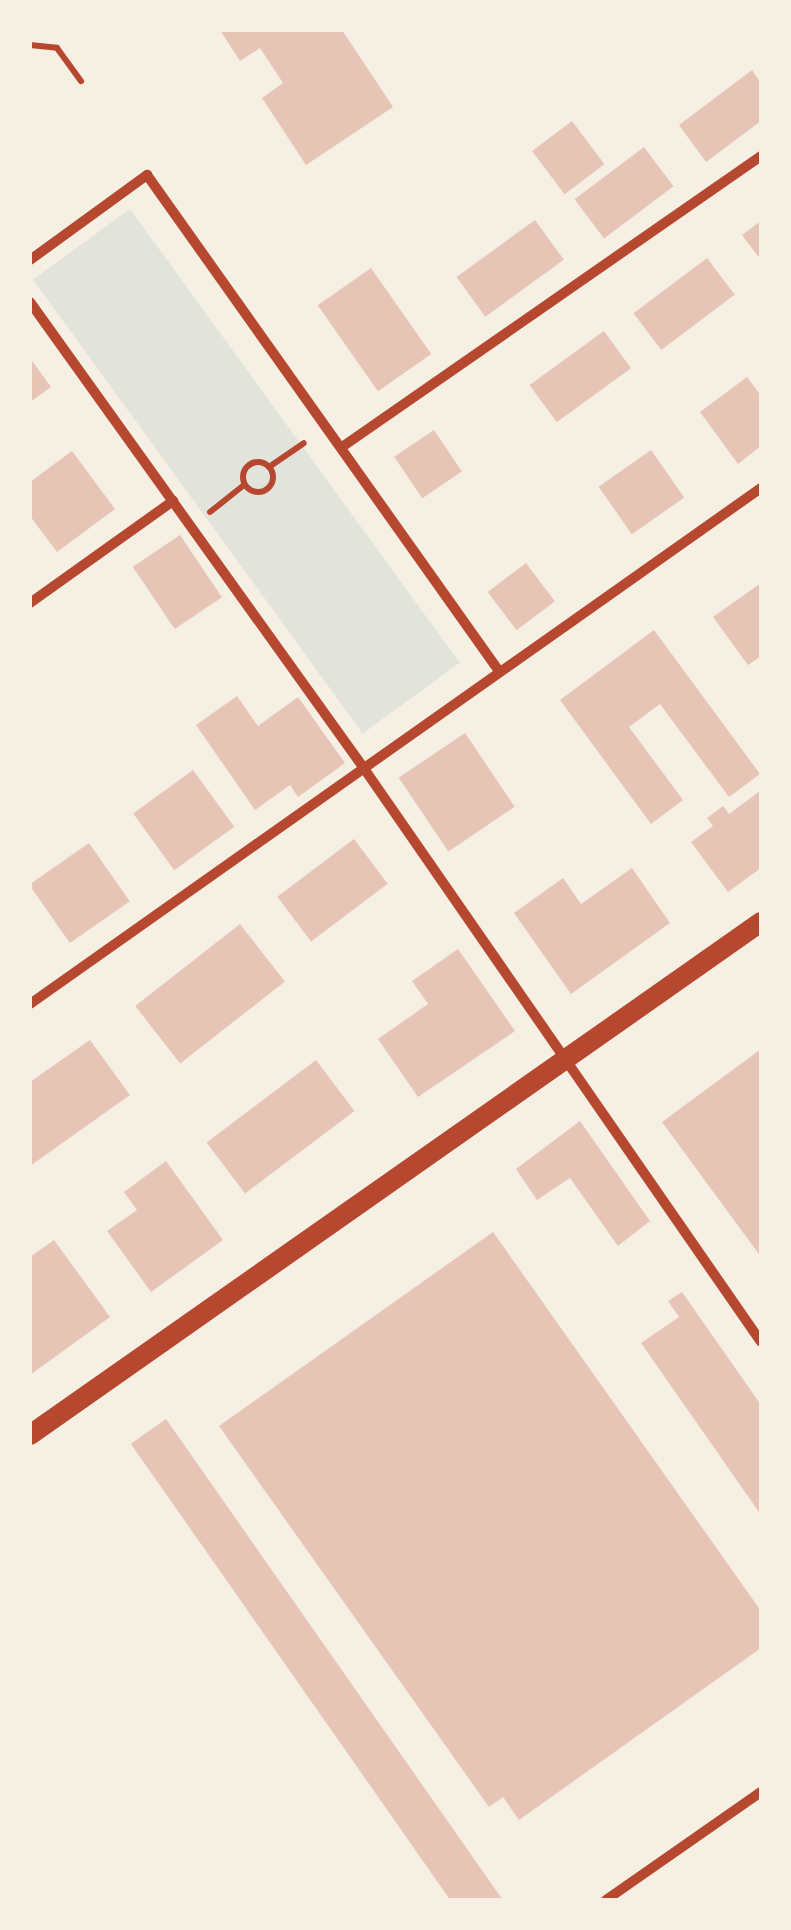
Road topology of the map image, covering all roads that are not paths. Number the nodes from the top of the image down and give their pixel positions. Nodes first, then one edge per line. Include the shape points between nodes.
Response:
1 (761, 156) edge
2 (30, 260) edge
3 (30, 302) edge
4 (342, 447) junction
5 (761, 488) edge
6 (173, 500) junction
7 (30, 603) edge
8 (499, 672) junction
9 (364, 767) junction
10 (761, 922) edge
11 (30, 1004) edge
12 (565, 1060) junction
13 (761, 1342) edge
14 (30, 1436) edge
15 (761, 1792) edge
16 (606, 1900) edge

1 - 4 street
2 - 4 street via 147,176
3 - 6 street
4 - 8 street
5 - 8 street
6 - 7 street
6 - 9 street
8 - 9 street
9 - 11 street
9 - 12 street
10 - 12 main road
12 - 13 street
12 - 14 main road
15 - 16 street

